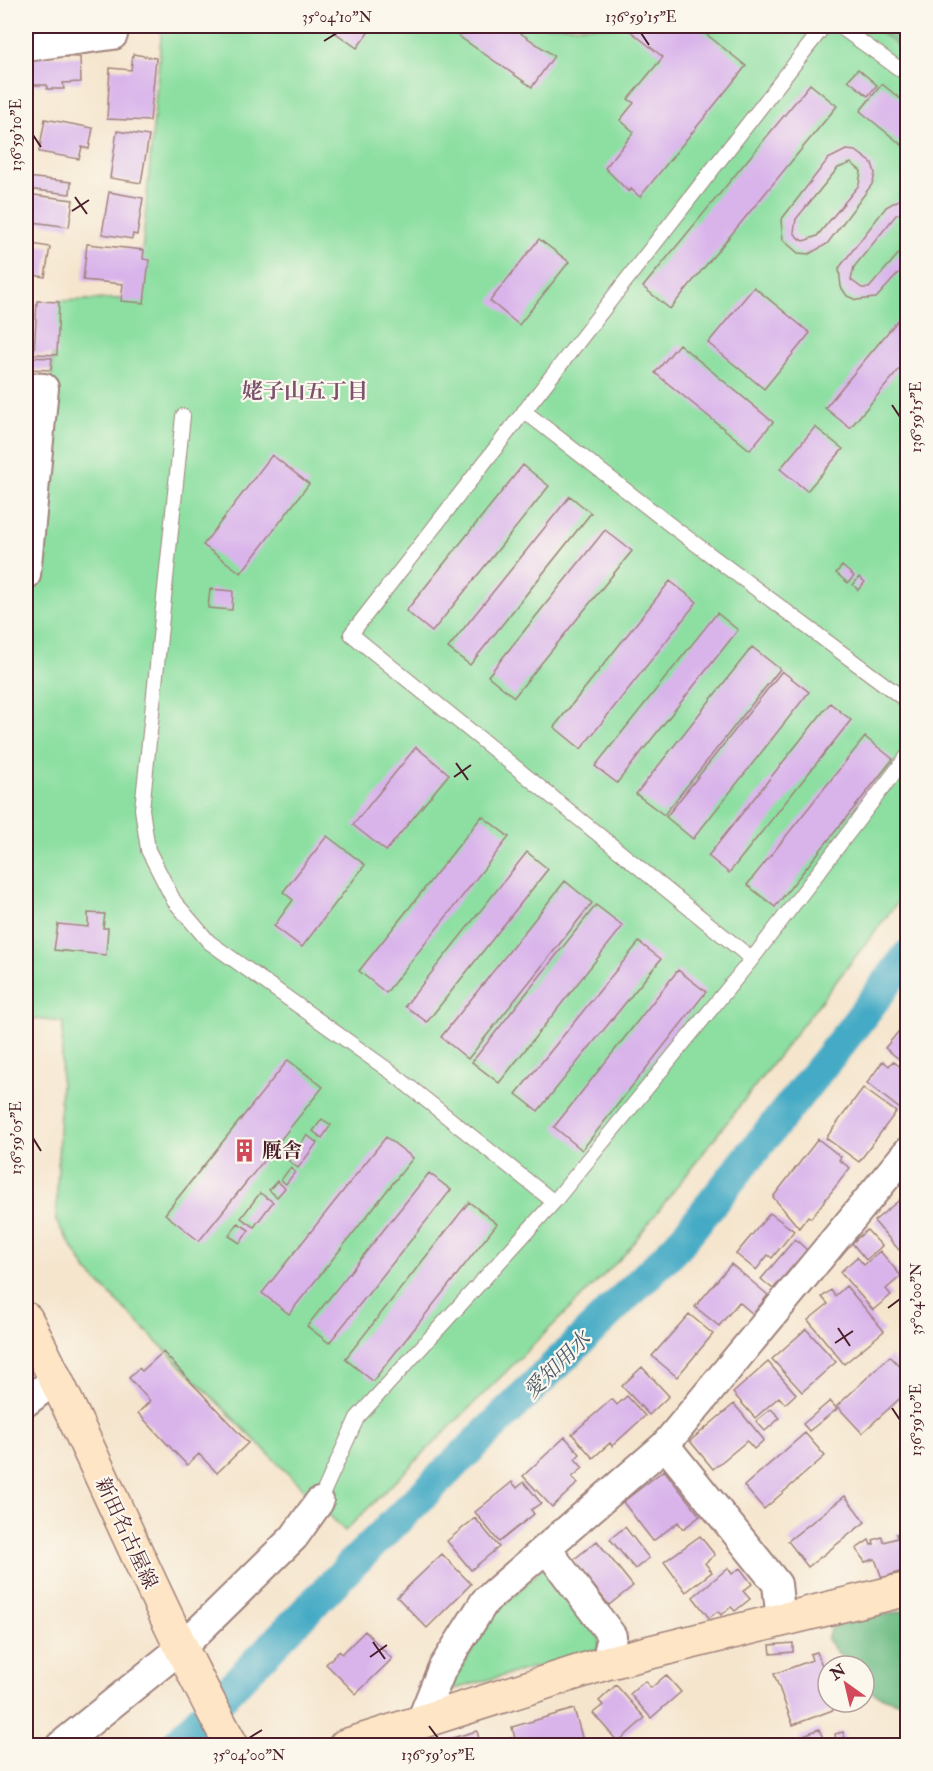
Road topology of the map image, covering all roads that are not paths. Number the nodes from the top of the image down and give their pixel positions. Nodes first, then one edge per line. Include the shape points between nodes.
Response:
1 (824, 26) edge
2 (839, 26) edge
3 (113, 35) dead end
4 (26, 48) edge
5 (908, 75) edge
6 (26, 387) edge
7 (524, 411) junction
8 (183, 416) dead end
9 (26, 575) edge
10 (908, 702) edge
11 (908, 755) edge
12 (752, 959) junction
13 (908, 1151) edge
14 (554, 1202) junction
15 (26, 1320) edge
16 (56, 1379) junction
17 (26, 1402) edge
18 (665, 1444) junction
19 (319, 1502) joint
20 (546, 1548) junction
21 (908, 1589) edge
22 (781, 1621) junction
23 (187, 1660) junction
24 (606, 1663) junction
25 (421, 1721) junction
26 (231, 1743) edge
27 (60, 1746) edge
28 (345, 1746) edge

1 - 7 lane
2 - 5 lane
3 - 4 street
6 - 9 street via 44,388
7 - 10 lane
7 - 12 lane via 351,633
8 - 14 lane via 142,809 148,850 174,901 209,942 391,1072
11 - 12 lane
12 - 14 lane
13 - 18 street
14 - 19 lane via 357,1418
15 - 16 street, 新田名古屋線
16 - 17 street
16 - 23 street, 新田名古屋線
18 - 20 street
18 - 22 street via 777,1584
19 - 23 street via 294,1537
20 - 24 street via 612,1636
20 - 25 street via 484,1601 442,1669
21 - 22 street
22 - 24 street
23 - 26 street, 新田名古屋線
23 - 27 street
24 - 25 street
25 - 28 street

